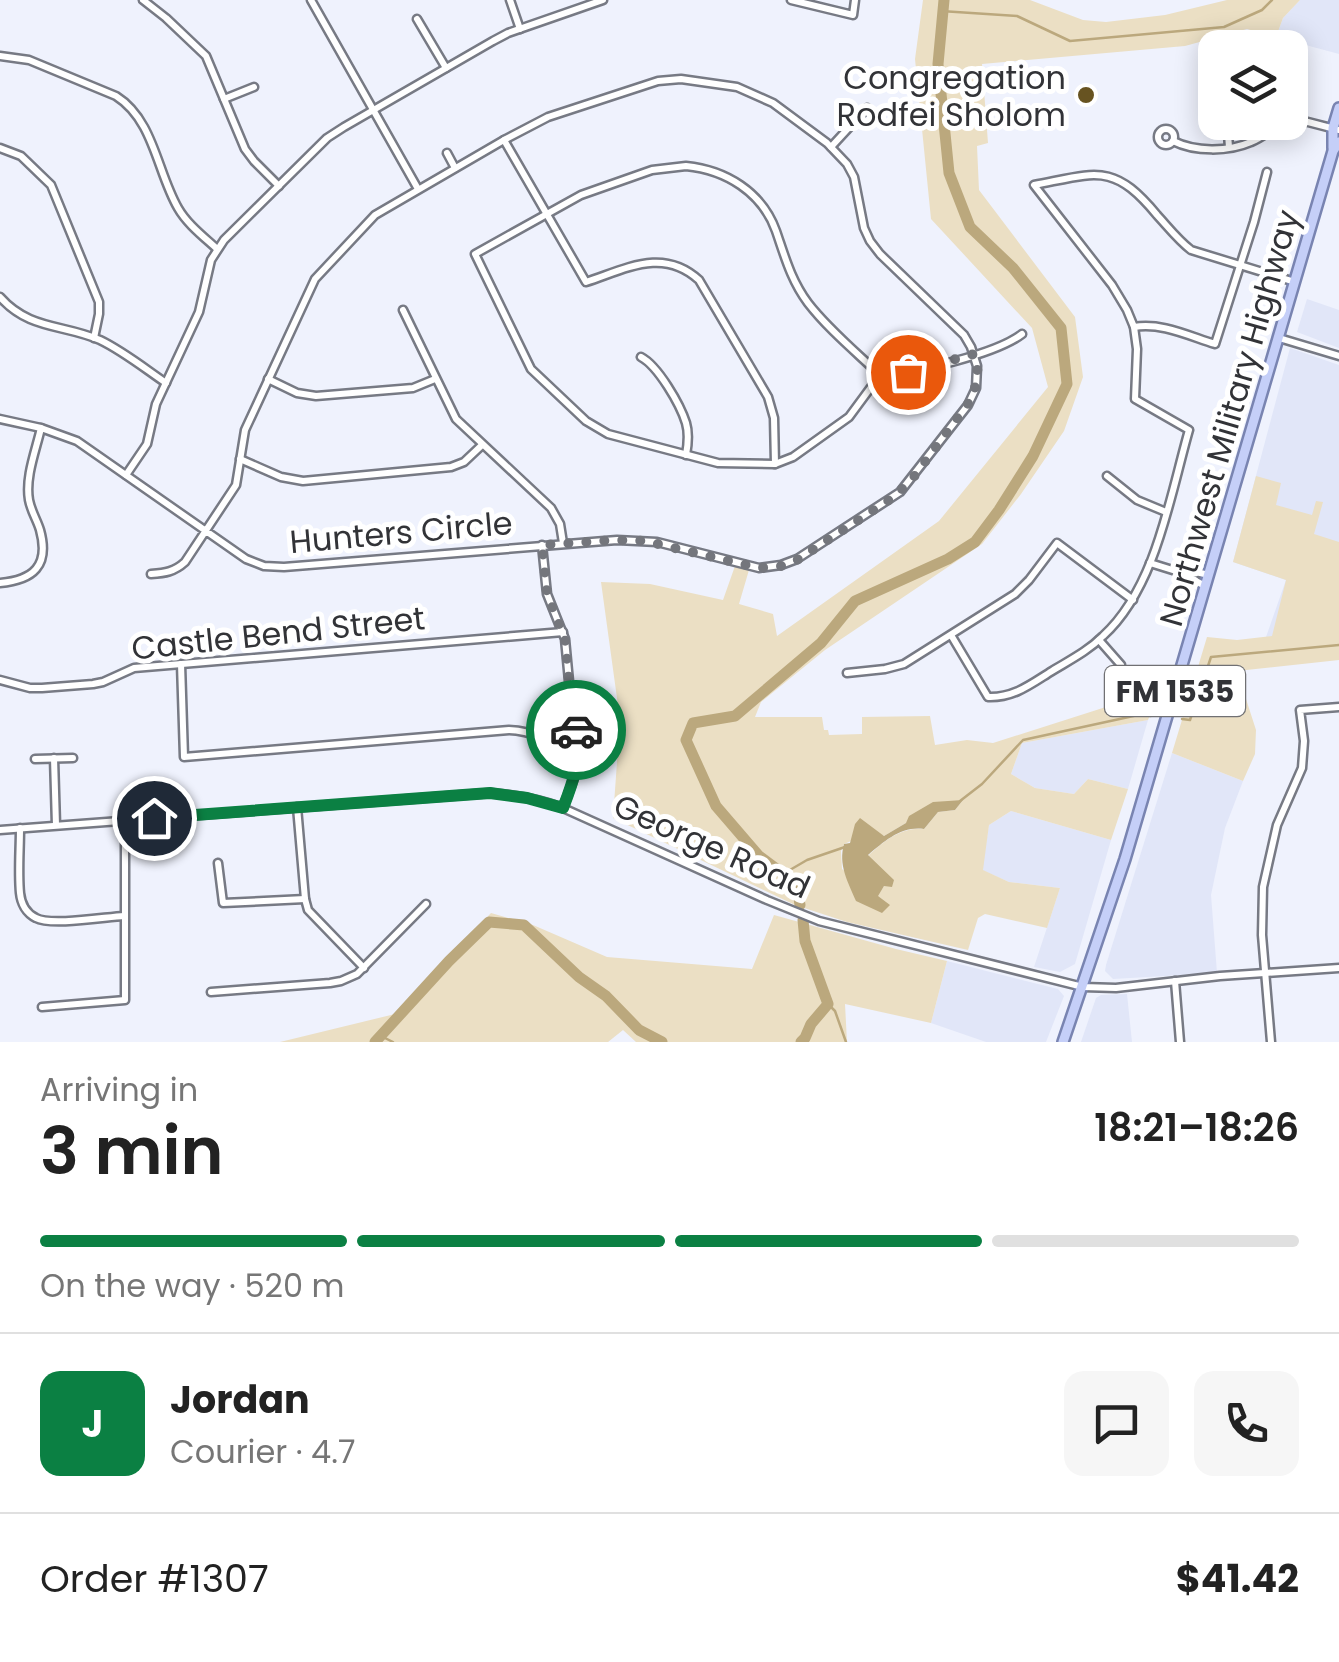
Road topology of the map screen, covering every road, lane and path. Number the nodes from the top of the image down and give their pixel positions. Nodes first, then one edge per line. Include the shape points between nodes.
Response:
1 (143, 0) edge
2 (311, 0) edge
3 (510, 0) edge
4 (602, 0) edge
5 (791, 0) edge
6 (855, 0) edge
7 (418, 18) dead end
8 (520, 29) junction
9 (0, 56) edge
10 (446, 68) junction
11 (254, 87) dead end
12 (224, 99) junction
13 (866, 108) dead end
14 (1339, 108) edge
15 (372, 110) junction
16 (1308, 124) edge
17 (1336, 129) edge
18 (504, 140) junction
19 (1228, 140) edge
20 (1255, 140) edge
21 (1172, 142) dead end
22 (1336, 146) edge
23 (832, 147) junction
24 (1229, 147) junction
25 (0, 148) edge
26 (447, 153) dead end
27 (455, 168) junction
28 (1266, 172) dead end
29 (278, 186) junction
30 (418, 189) junction
31 (546, 212) junction
32 (216, 250) junction
33 (1240, 266) junction
34 (1295, 282) junction
35 (0, 298) edge
36 (403, 310) dead end
37 (1134, 327) junction
38 (1022, 334) dead end
39 (94, 338) junction
40 (1279, 338) junction
41 (974, 354) junction
42 (641, 356) dead end
43 (1339, 356) edge
44 (880, 375) junction
45 (268, 379) junction
46 (435, 379) junction
47 (166, 383) junction
48 (0, 418) edge
49 (41, 428) junction
50 (482, 445) junction
51 (686, 455) junction
52 (240, 458) junction
53 (776, 464) junction
54 (126, 475) junction
55 (1106, 476) dead end
56 (1166, 512) junction
57 (206, 531) junction
58 (563, 543) junction
59 (542, 545) junction
60 (1150, 562) junction
61 (151, 574) dead end
62 (1207, 580) junction
63 (0, 583) edge
64 (1133, 600) junction
65 (563, 632) junction
66 (950, 635) junction
67 (1098, 640) junction
68 (181, 664) junction
69 (1120, 665) dead end
70 (847, 673) dead end
71 (0, 680) edge
72 (1339, 707) edge
73 (578, 746) junction
74 (54, 758) junction
75 (73, 758) dead end
76 (36, 759) dead end
77 (297, 806) junction
78 (563, 808) junction
79 (124, 820) junction
80 (56, 825) junction
81 (20, 828) junction
82 (0, 830) edge
83 (218, 862) dead end
84 (305, 899) junction
85 (426, 904) dead end
86 (124, 916) junction
87 (364, 968) junction
88 (1339, 968) edge
89 (1265, 973) junction
90 (1175, 981) junction
91 (1083, 987) junction
92 (210, 992) dead end
93 (42, 1007) dead end
94 (1063, 1042) edge
95 (1180, 1042) edge
96 (1271, 1042) edge

1 - 12 street via 201,50
2 - 15 street
3 - 8 street
4 - 8 street
5 - 6 street via 853,15
7 - 10 street
8 - 10 street
9 - 32 street via 29,60 126,103 143,125 182,214
10 - 15 street
11 - 12 street
12 - 29 street via 249,156
13 - 23 street
14 - 17 main road, Northwest Military Highway / FM 1535
15 - 29 street via 328,138
15 - 30 street
16 - 17 street
17 - 22 main road, Northwest Military Highway / FM 1535
18 - 23 street via 548,117 647,83 681,79 760,95
18 - 27 street
18 - 31 street
19 - 24 street
20 - 24 street
21 - 24 street
22 - 34 main road, Northwest Military Highway / FM 1535
23 - 41 street via 854,177 875,248 960,330
25 - 39 street via 22,156 55,194 99,302
26 - 27 street
27 - 30 street
28 - 33 street
29 - 32 street
30 - 45 street via 375,216 323,268
31 - 44 street via 666,167 727,176 766,212 808,302
31 - 51 street via 475,254 522,354 535,374 602,432
31 - 53 street via 586,282 661,262 699,280 768,397
32 - 47 street via 199,312
33 - 34 street
33 - 37 street via 1215,344 1150,325
33 - 37 street via 1186,246 1117,178 1080,176 1034,185 1112,284
34 - 40 main road, Northwest Military Highway / FM 1535
35 - 39 street via 30,320
36 - 46 street
37 - 56 street via 1136,399 1189,430
38 - 41 street
39 - 47 street
40 - 43 street
40 - 62 main road, Northwest Military Highway / FM 1535
41 - 44 street
41 - 58 street, Hunters Circle via 973,397 910,482 797,560 759,568 645,541
42 - 51 street via 685,420
44 - 53 street via 841,424
45 - 46 street via 316,396 414,388
45 - 52 street
46 - 50 street via 456,419
47 - 54 street via 147,444
48 - 49 street, Hunters Circle
49 - 54 street, Hunters Circle via 77,441
49 - 63 street via 28,498 42,536 41,560 29,577
50 - 52 street via 464,462 439,470 303,482
50 - 58 street via 551,508
51 - 53 street via 730,465
52 - 57 street via 236,485
54 - 57 street, Hunters Circle
55 - 56 street
56 - 60 street
57 - 59 street, Hunters Circle via 246,559 278,568
57 - 61 street via 182,564
58 - 59 street, Hunters Circle
59 - 65 street via 547,594
60 - 62 street
60 - 64 street
62 - 91 main road, Northwest Military Highway / FM 1535
64 - 66 street via 1057,542 1015,594
64 - 67 street
65 - 68 street, Castle Bend Street
65 - 73 street
66 - 67 street via 988,697 1020,692
66 - 70 street via 896,668
67 - 69 street
68 - 71 street, Castle Bend Street via 134,668 94,684 30,688
68 - 73 street via 184,757 509,730
72 - 89 street via 1300,710 1304,760 1277,825 1263,887
73 - 78 street
74 - 75 street
74 - 76 street
74 - 80 street
77 - 78 street, George Road via 490,793
77 - 79 street, George Road
77 - 84 street
78 - 91 street, George Road via 820,921
79 - 80 street, George Road
79 - 86 street
80 - 81 street, George Road
81 - 82 street, George Road
81 - 86 street via 20,892 34,918
83 - 84 street via 223,902
84 - 87 street via 316,920
85 - 87 street
86 - 93 street via 125,1000
87 - 92 street via 341,981
88 - 89 street, George Road
89 - 90 street, George Road
89 - 96 street
90 - 91 street, George Road
90 - 95 street
91 - 94 main road, Northwest Military Highway / FM 1535

